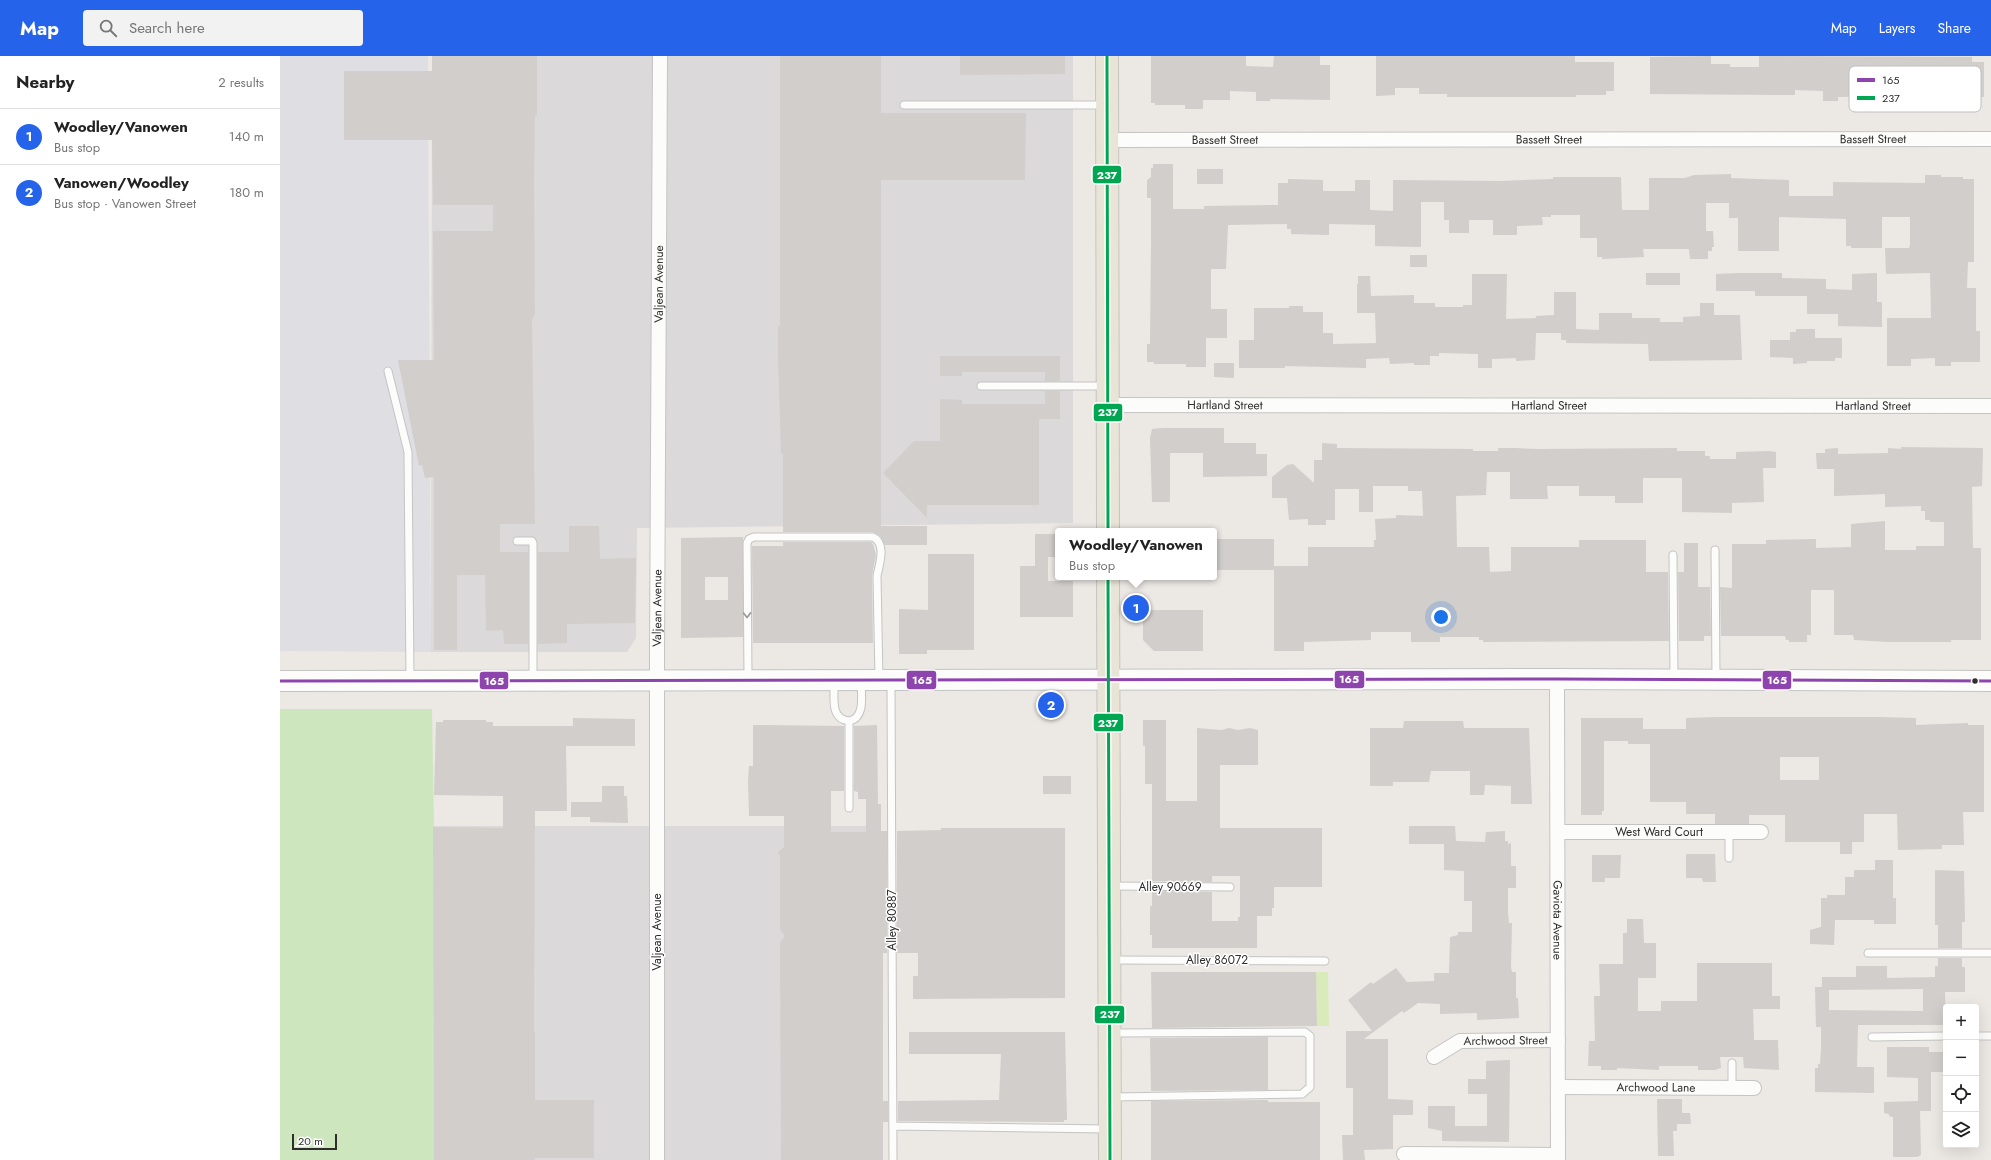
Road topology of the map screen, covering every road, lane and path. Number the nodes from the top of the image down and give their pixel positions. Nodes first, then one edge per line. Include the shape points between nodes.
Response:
1 (660, 56) edge
2 (1107, 56) edge
3 (904, 105) dead end
4 (1107, 105) junction
5 (1991, 138) edge
6 (1107, 140) junction
7 (388, 371) dead end
8 (981, 386) dead end
9 (1107, 395) junction
10 (1991, 406) edge
11 (1108, 528) edge
12 (517, 541) dead end
13 (1714, 550) dead end
14 (1673, 555) dead end
15 (1108, 580) edge
16 (1109, 680) junction
17 (1557, 680) junction
18 (1674, 680) junction
19 (1716, 680) junction
20 (657, 681) junction
21 (834, 681) junction
22 (877, 681) junction
23 (1991, 681) edge
24 (280, 682) edge
25 (410, 682) junction
26 (533, 682) junction
27 (748, 682) junction
28 (849, 721) junction
29 (849, 808) dead end
30 (1558, 832) junction
31 (1729, 832) junction
32 (1761, 832) dead end
33 (1729, 858) dead end
34 (1110, 886) junction
35 (1230, 887) dead end
36 (1868, 953) dead end
37 (1991, 953) edge
38 (1110, 960) junction
39 (1325, 961) dead end
40 (1110, 1033) junction
41 (1943, 1036) edge
42 (1979, 1036) edge
43 (1991, 1036) edge
44 (1872, 1037) dead end
45 (1558, 1040) junction
46 (1434, 1057) dead end
47 (1732, 1063) dead end
48 (1558, 1087) junction
49 (1732, 1088) junction
50 (1754, 1088) dead end
51 (1110, 1097) junction
52 (893, 1126) junction
53 (1110, 1129) junction
54 (1404, 1154) dead end
55 (1558, 1157) edge
56 (657, 1160) edge
57 (893, 1160) edge
58 (1110, 1160) edge

1 - 20 street, Valjean Avenue
2 - 4 main road
3 - 4 lane
4 - 6 main road
5 - 6 street, Bassett Street
6 - 9 main road
7 - 25 lane via 408,452
8 - 9 lane
9 - 10 street, Hartland Street
9 - 11 main road
12 - 26 lane via 533,543
13 - 19 lane
14 - 18 lane
15 - 16 main road
16 - 17 main road
16 - 22 main road
16 - 34 main road
17 - 18 main road
17 - 30 street, Gaviota Avenue
18 - 19 main road
19 - 23 main road
20 - 26 main road
20 - 27 main road
20 - 56 street, Valjean Avenue
21 - 22 main road
21 - 27 main road
21 - 28 lane via 837,716
22 -> 27 lane via 877,576 881,544 878,540 873,537 754,537 749,539 747,544
22 - 28 lane via 859,716
22 - 52 lane, Alley 80887
24 - 25 main road
25 - 26 main road
28 - 29 lane
30 - 31 street, West Ward Court
30 - 45 street, Gaviota Avenue
31 - 32 street, West Ward Court
31 - 33 lane
34 - 35 lane, Alley 90669
34 - 38 main road
36 - 37 lane
38 - 39 lane, Alley 86072
38 - 40 main road
40 - 51 main road
40 - 51 lane via 1305,1032 1310,1036 1310,1087 1302,1094
41 - 44 lane
42 - 43 lane
45 - 46 street, Archwood Street via 1460,1041
45 - 48 street, Gaviota Avenue
47 - 49 lane
48 - 49 street, Archwood Lane
48 - 55 street, Gaviota Avenue
49 - 50 street, Archwood Lane
51 - 53 main road
52 - 53 lane
52 - 57 lane, Alley 80887
53 - 58 main road
54 - 55 street

